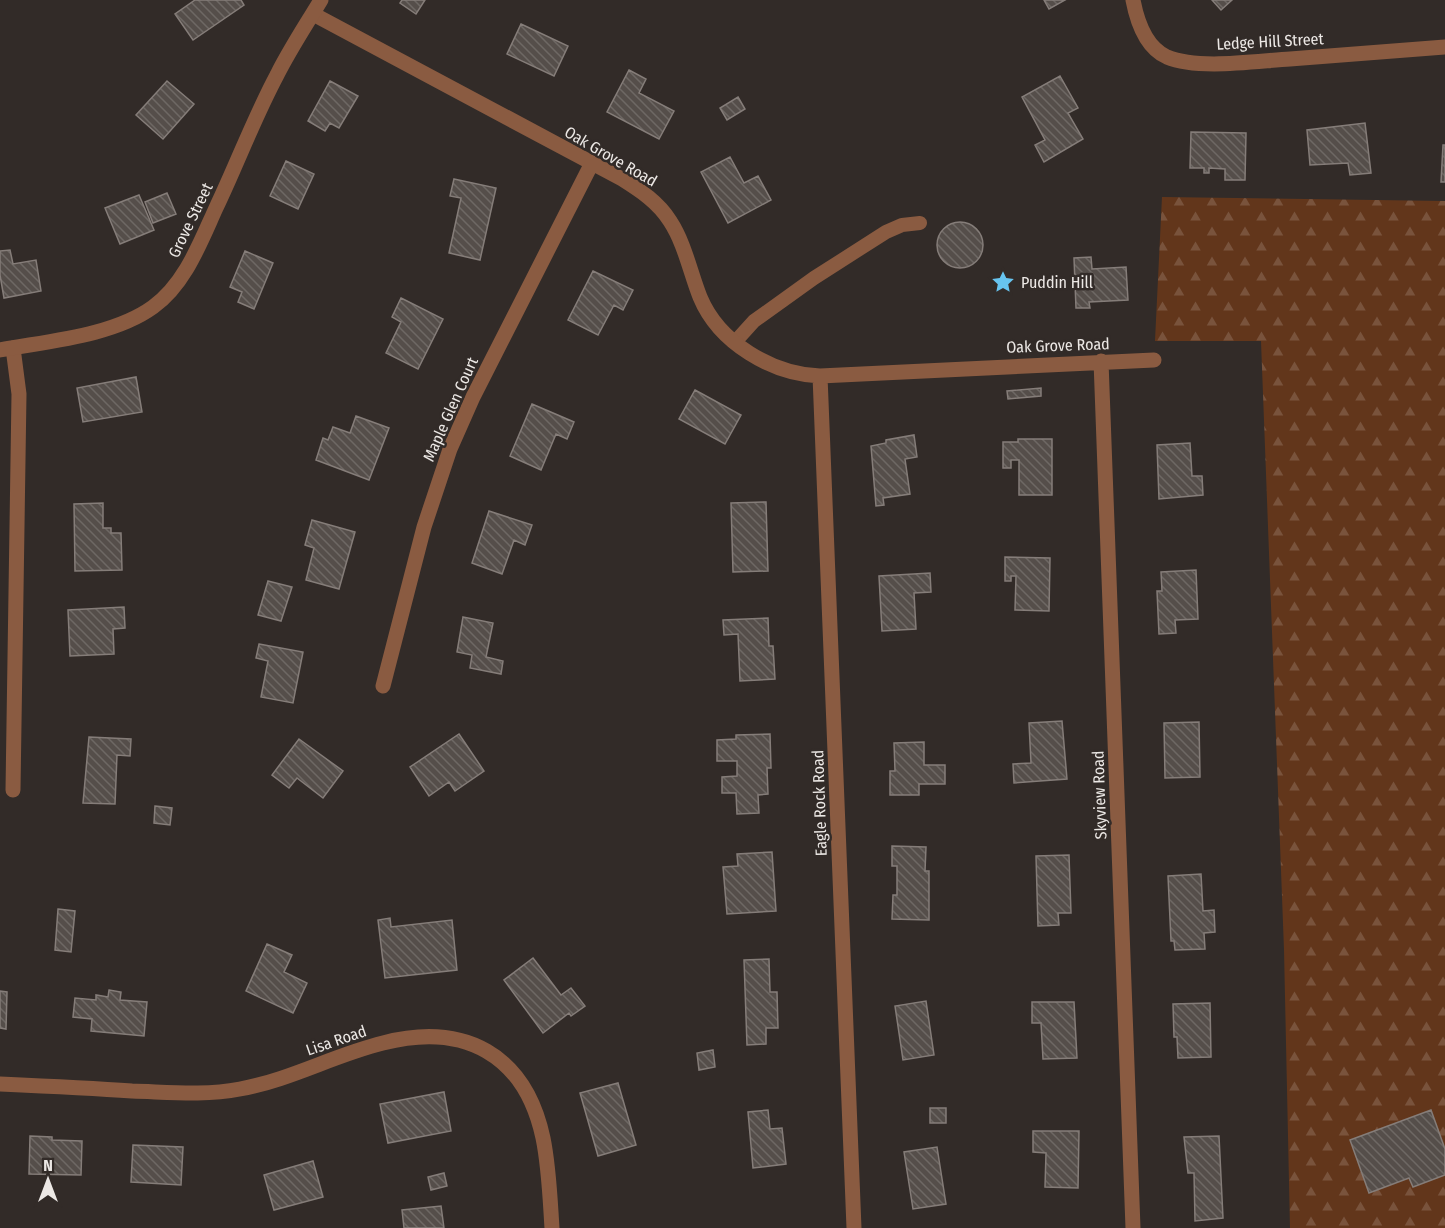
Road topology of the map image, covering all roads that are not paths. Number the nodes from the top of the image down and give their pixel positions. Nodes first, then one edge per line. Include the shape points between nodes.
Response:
1 (321, 0) edge
2 (1133, 0) edge
3 (312, 14) junction
4 (1445, 47) edge
5 (592, 163) junction
6 (920, 223) dead end
7 (735, 342) junction
8 (6, 349) edge
9 (1154, 360) dead end
10 (1101, 361) junction
11 (820, 376) junction
12 (382, 686) dead end
13 (13, 790) dead end
14 (0, 1084) edge
15 (552, 1228) edge
16 (854, 1228) edge
17 (1133, 1228) edge

1 - 3 street, Grove Street
2 - 4 street, Ledge Hill Street via 1139,26 1154,49 1178,60 1229,63
3 - 5 street, Oak Grove Road
3 - 8 street, Grove Street via 277,75 200,243 168,293 146,311 112,326
5 - 7 street, Oak Grove Road via 660,207 678,236 701,300
5 - 12 street, Maple Glen Court via 450,449 424,527
6 - 7 lane via 886,232 814,278 754,321
7 - 11 street, Oak Grove Road via 783,369
8 - 13 street via 19,394
9 - 10 street, Oak Grove Road
10 - 11 street, Oak Grove Road
10 - 17 street, Skyview Road
11 - 16 street, Eagle Rock Road
14 - 15 street, Lisa Road via 222,1092 264,1084 384,1043 455,1038 489,1052 524,1086 542,1136

